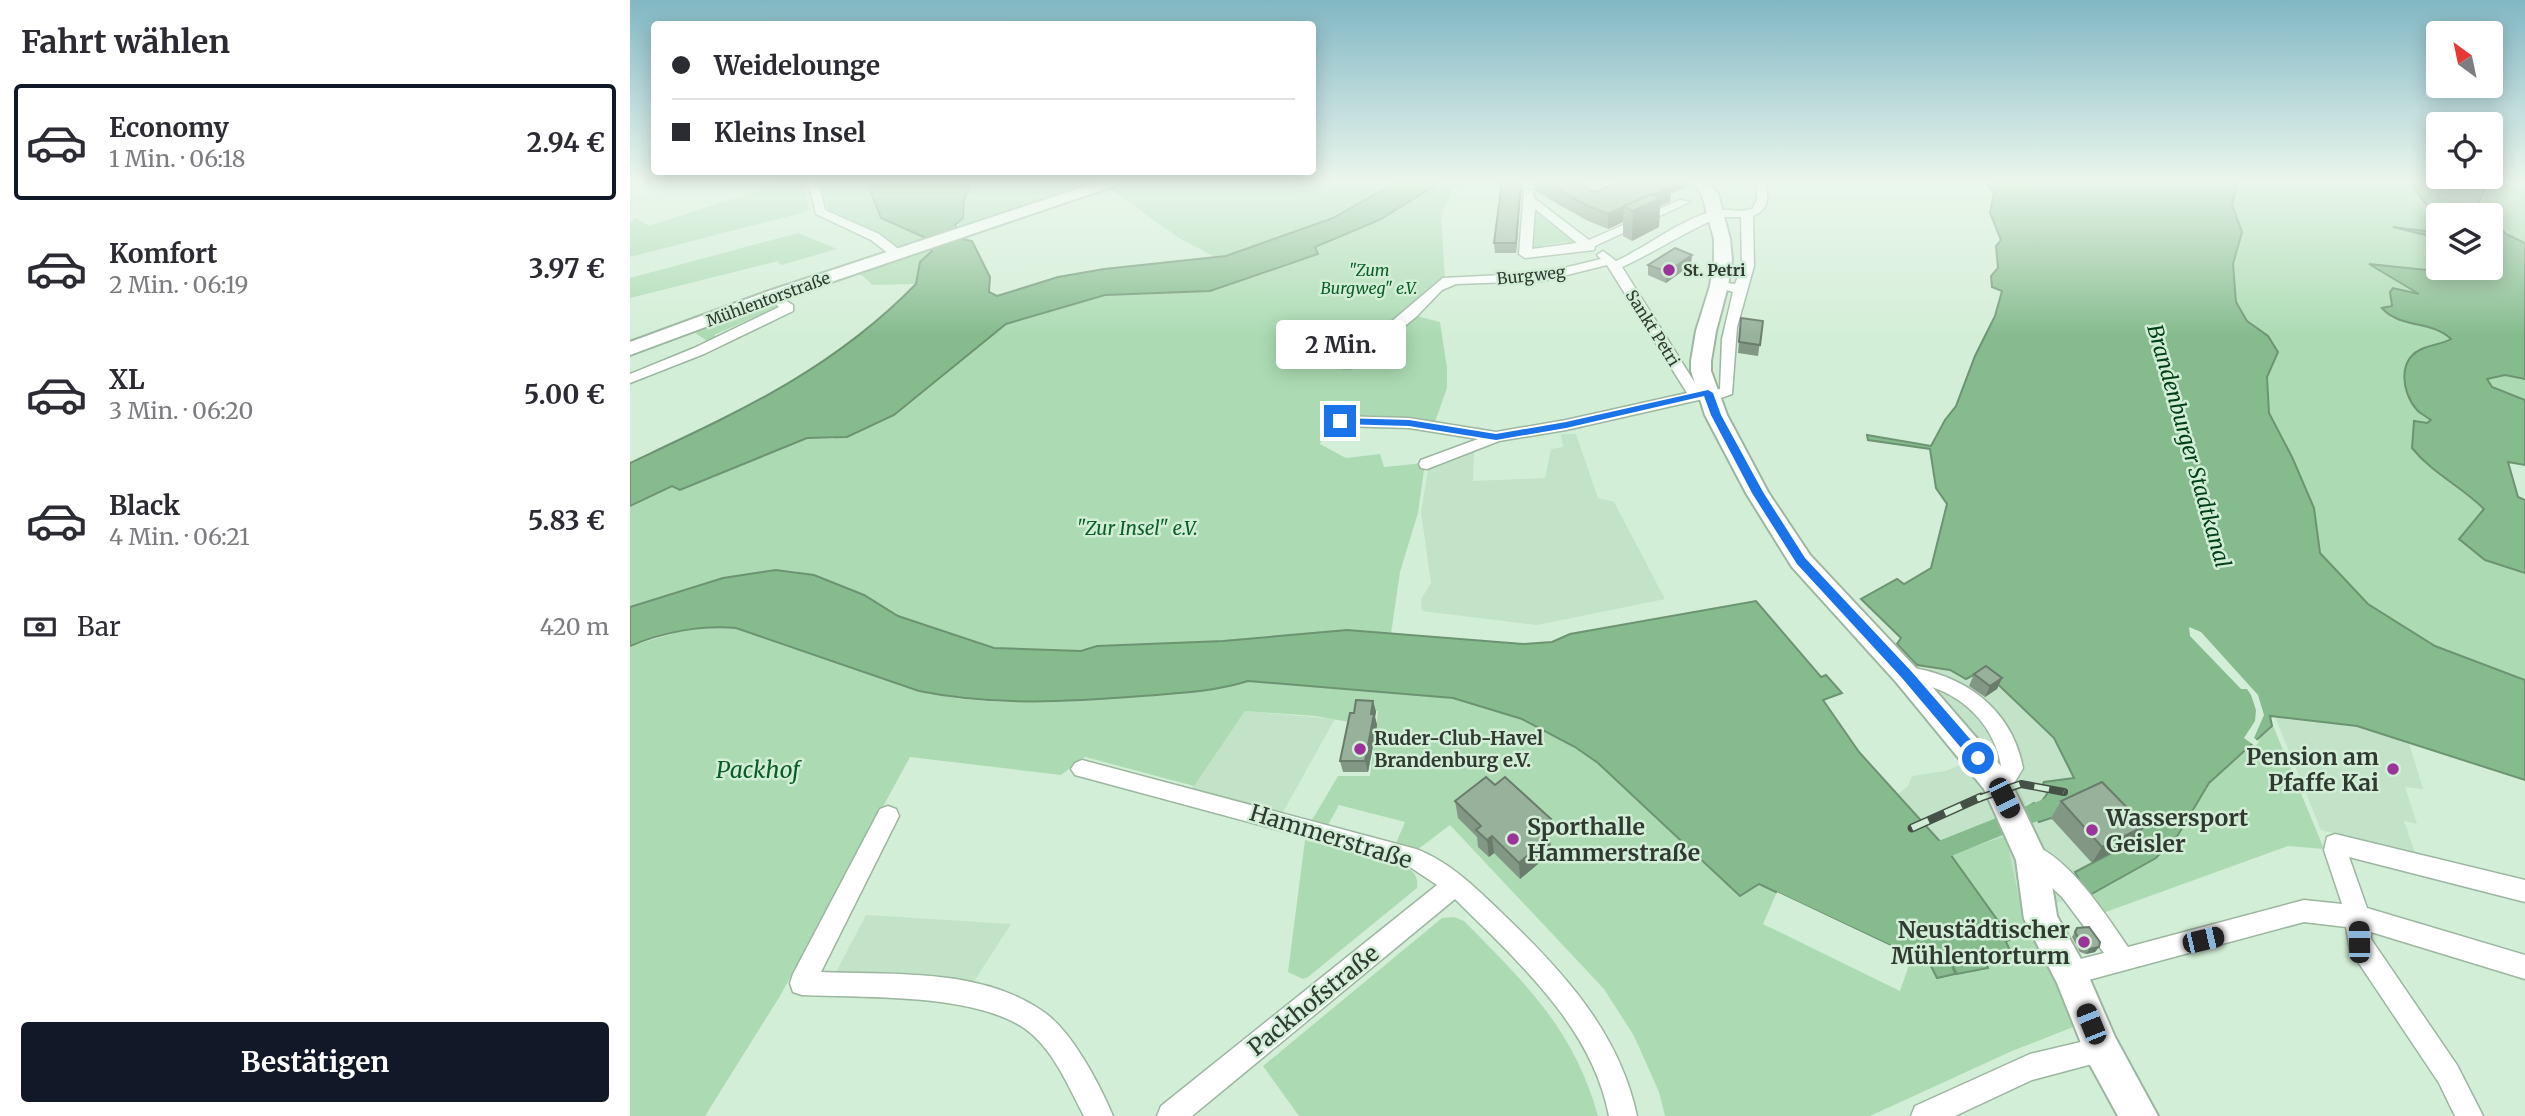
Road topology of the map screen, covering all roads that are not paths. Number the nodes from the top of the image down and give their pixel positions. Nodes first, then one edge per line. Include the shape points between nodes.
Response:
1 (864, 232) edge
2 (958, 232) edge
3 (1526, 232) edge
4 (1573, 232) edge
5 (1619, 232) edge
6 (1678, 232) edge
7 (1721, 232) edge
8 (1747, 232) edge
9 (1589, 246) junction
10 (902, 252) junction
11 (1609, 260) junction
12 (1719, 286) junction
13 (1740, 289) junction
14 (772, 296) junction
15 (630, 349) edge
16 (1348, 365) dead end
17 (630, 379) edge
18 (1704, 395) junction
19 (1340, 421) dead end
20 (1496, 437) junction
21 (1427, 464) dead end
22 (1906, 675) junction
23 (1082, 769) dead end
24 (2000, 793) junction
25 (888, 816) dead end
26 (2027, 848) junction
27 (1455, 884) junction
28 (2525, 891) edge
29 (2358, 917) junction
30 (2122, 959) junction
31 (2525, 967) edge
32 (2070, 973) junction
33 (2102, 1050) junction
34 (1099, 1116) edge
35 (1171, 1116) edge
36 (1623, 1116) edge
37 (1925, 1116) edge
38 (2139, 1116) edge
39 (2469, 1116) edge

1 - 10 street
2 - 10 street, Mühlentorstraße
3 - 9 street via 1525,254
4 - 9 street
5 - 9 street
6 - 11 street, Burgweg via 1648,251
7 - 12 street
8 - 13 street via 1748,265
10 - 14 street, Mühlentorstraße
11 - 16 street, Burgweg via 1543,277 1449,281
11 - 18 street, Sankt Petri
12 - 13 street
12 - 18 street via 1701,361
13 - 18 street via 1730,321 1727,391
14 - 15 street, Mühlentorstraße
14 - 17 street via 788,308 786,311
18 - 20 street
18 - 22 street via 1757,493 1801,561
19 - 20 street via 1385,421
20 - 21 street
22 - 24 street via 1978,758
22 - 24 street via 1922,675 1949,685 1971,698 1994,722 2011,748 2012,768
23 - 27 street, Hammerstraße via 1416,859
24 - 26 street
25 - 34 street via 802,983 964,992 1034,1019 1059,1048
26 - 30 street via 2054,870 2088,909
26 - 32 street via 2041,919
27 - 35 street, Packhofstraße
27 - 36 street, Hammerstraße via 1536,963 1578,1014 1616,1086
28 - 29 street via 2335,844
29 - 30 street via 2304,911
29 - 31 street
29 - 39 street via 2359,942 2448,1074
30 - 32 street
32 - 33 street
33 - 37 street via 2031,1067
33 - 38 street

